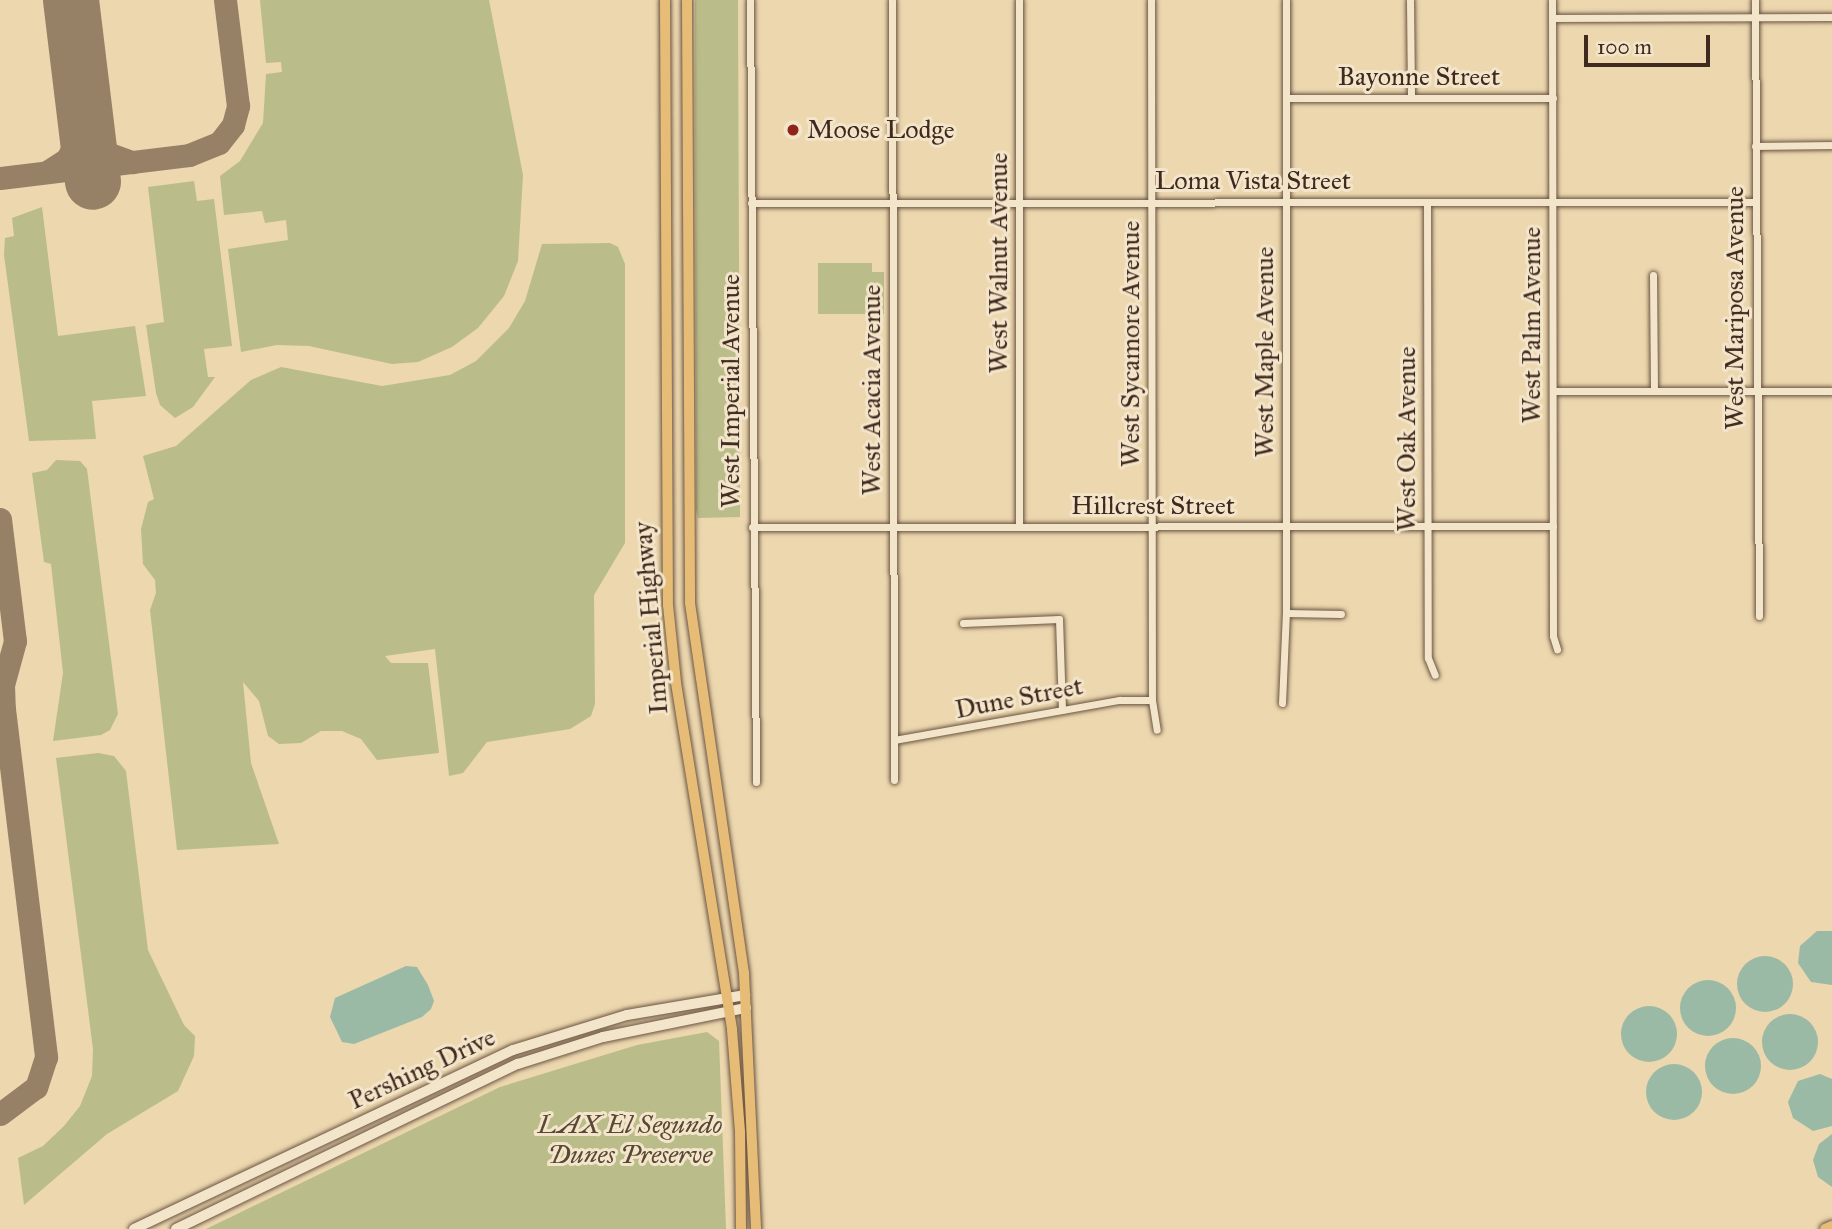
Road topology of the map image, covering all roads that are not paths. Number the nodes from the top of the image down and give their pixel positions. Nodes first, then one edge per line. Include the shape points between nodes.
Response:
1 (665, 0) edge
2 (687, 0) edge
3 (750, 0) edge
4 (891, 0) edge
5 (1019, 0) edge
6 (1151, 0) edge
7 (1286, 0) edge
8 (1410, 0) edge
9 (1552, 0) edge
10 (1755, 0) edge
11 (1832, 17) edge
12 (1552, 18) junction
13 (1755, 18) junction
14 (1286, 98) junction
15 (1411, 98) junction
16 (1553, 98) junction
17 (1832, 145) edge
18 (1755, 146) junction
19 (1152, 202) junction
20 (1286, 202) junction
21 (1427, 202) junction
22 (1553, 202) junction
23 (1756, 202) junction
24 (751, 203) junction
25 (892, 203) junction
26 (1020, 203) junction
27 (1653, 275) dead end
28 (1654, 389) junction
29 (1553, 391) junction
30 (1756, 391) junction
31 (1832, 391) edge
32 (665, 469) junction
33 (687, 521) junction
34 (1428, 526) junction
35 (1553, 526) junction
36 (752, 527) junction
37 (893, 527) junction
38 (1019, 527) junction
39 (1153, 527) junction
40 (1287, 527) junction
41 (1286, 613) junction
42 (1341, 614) dead end
43 (1759, 616) dead end
44 (963, 623) dead end
45 (1557, 649) dead end
46 (1435, 675) dead end
47 (1152, 700) junction
48 (1282, 703) dead end
49 (1062, 710) junction
50 (1157, 730) dead end
51 (894, 740) junction
52 (894, 779) dead end
53 (756, 782) dead end
54 (745, 995) junction
55 (726, 998) junction
56 (746, 1008) junction
57 (729, 1012) junction
58 (1832, 1226) edge
59 (134, 1229) edge
60 (176, 1229) edge
61 (741, 1229) edge
62 (756, 1229) edge
63 (1825, 1229) edge

1 - 32 main road, Imperial Highway
2 - 33 main road, Imperial Highway
3 - 24 street, West Imperial Avenue
4 - 25 street, West Acacia Avenue
5 - 26 street, West Walnut Avenue
6 - 19 street, West Sycamore Avenue
7 - 14 street, West Maple Avenue
8 - 15 street
9 - 12 street, West Palm Avenue
10 - 13 street, West Mariposa Avenue
11 - 13 street
12 - 13 street
12 - 16 street, West Palm Avenue
13 - 18 street, West Mariposa Avenue
14 - 15 street, Bayonne Street
14 - 20 street, West Maple Avenue
15 - 16 street, Bayonne Street
16 - 22 street, West Palm Avenue
17 - 18 street
18 - 23 street, West Mariposa Avenue
19 - 20 street, Loma Vista Street
19 - 26 street, Loma Vista Street
19 - 39 street, West Sycamore Avenue
20 - 21 street, Loma Vista Street
20 - 40 street, West Maple Avenue
21 - 22 street, Loma Vista Street
21 - 34 street, West Oak Avenue
22 - 23 street, Loma Vista Street
22 - 29 street, West Palm Avenue
23 - 30 street, West Mariposa Avenue
24 - 25 street, Loma Vista Street
24 - 36 street, West Imperial Avenue
25 - 26 street, Loma Vista Street
25 - 37 street, West Acacia Avenue
26 - 38 street, West Walnut Avenue
27 - 28 street
28 - 29 street
28 - 30 street
29 - 35 street, West Palm Avenue
30 - 31 street
30 - 43 street, West Mariposa Avenue
32 - 33 main road via 671,476 671,515
32 - 55 main road, Imperial Highway via 667,581 676,683
33 - 54 main road, Imperial Highway via 695,651
34 - 35 street, Hillcrest Street
34 - 40 street, Hillcrest Street
34 - 46 street, West Oak Avenue via 1428,658
35 - 45 street, West Palm Avenue
36 - 37 street, Hillcrest Street
36 - 53 street, West Imperial Avenue
37 - 38 street, Hillcrest Street
37 - 51 street, West Acacia Avenue
38 - 39 street, Hillcrest Street
39 - 40 street, Hillcrest Street
39 - 47 street, West Sycamore Avenue
40 - 41 street, West Maple Avenue
41 - 42 street
41 - 48 street, West Maple Avenue
44 - 49 street via 1059,619
47 - 49 street, Dune Street via 1119,700
47 - 50 street, West Sycamore Avenue
49 - 51 street, Dune Street
51 - 52 street, West Acacia Avenue
54 - 55 main road, Pershing Drive
54 - 56 main road, Imperial Highway
55 - 57 main road, Imperial Highway
55 - 59 main road, Pershing Drive via 599,1022 513,1050
56 - 57 main road, Pershing Drive
56 - 62 main road, Imperial Highway
57 - 60 main road, Pershing Drive via 621,1033 518,1065
57 - 61 main road, Imperial Highway via 739,1104
58 - 63 main road

